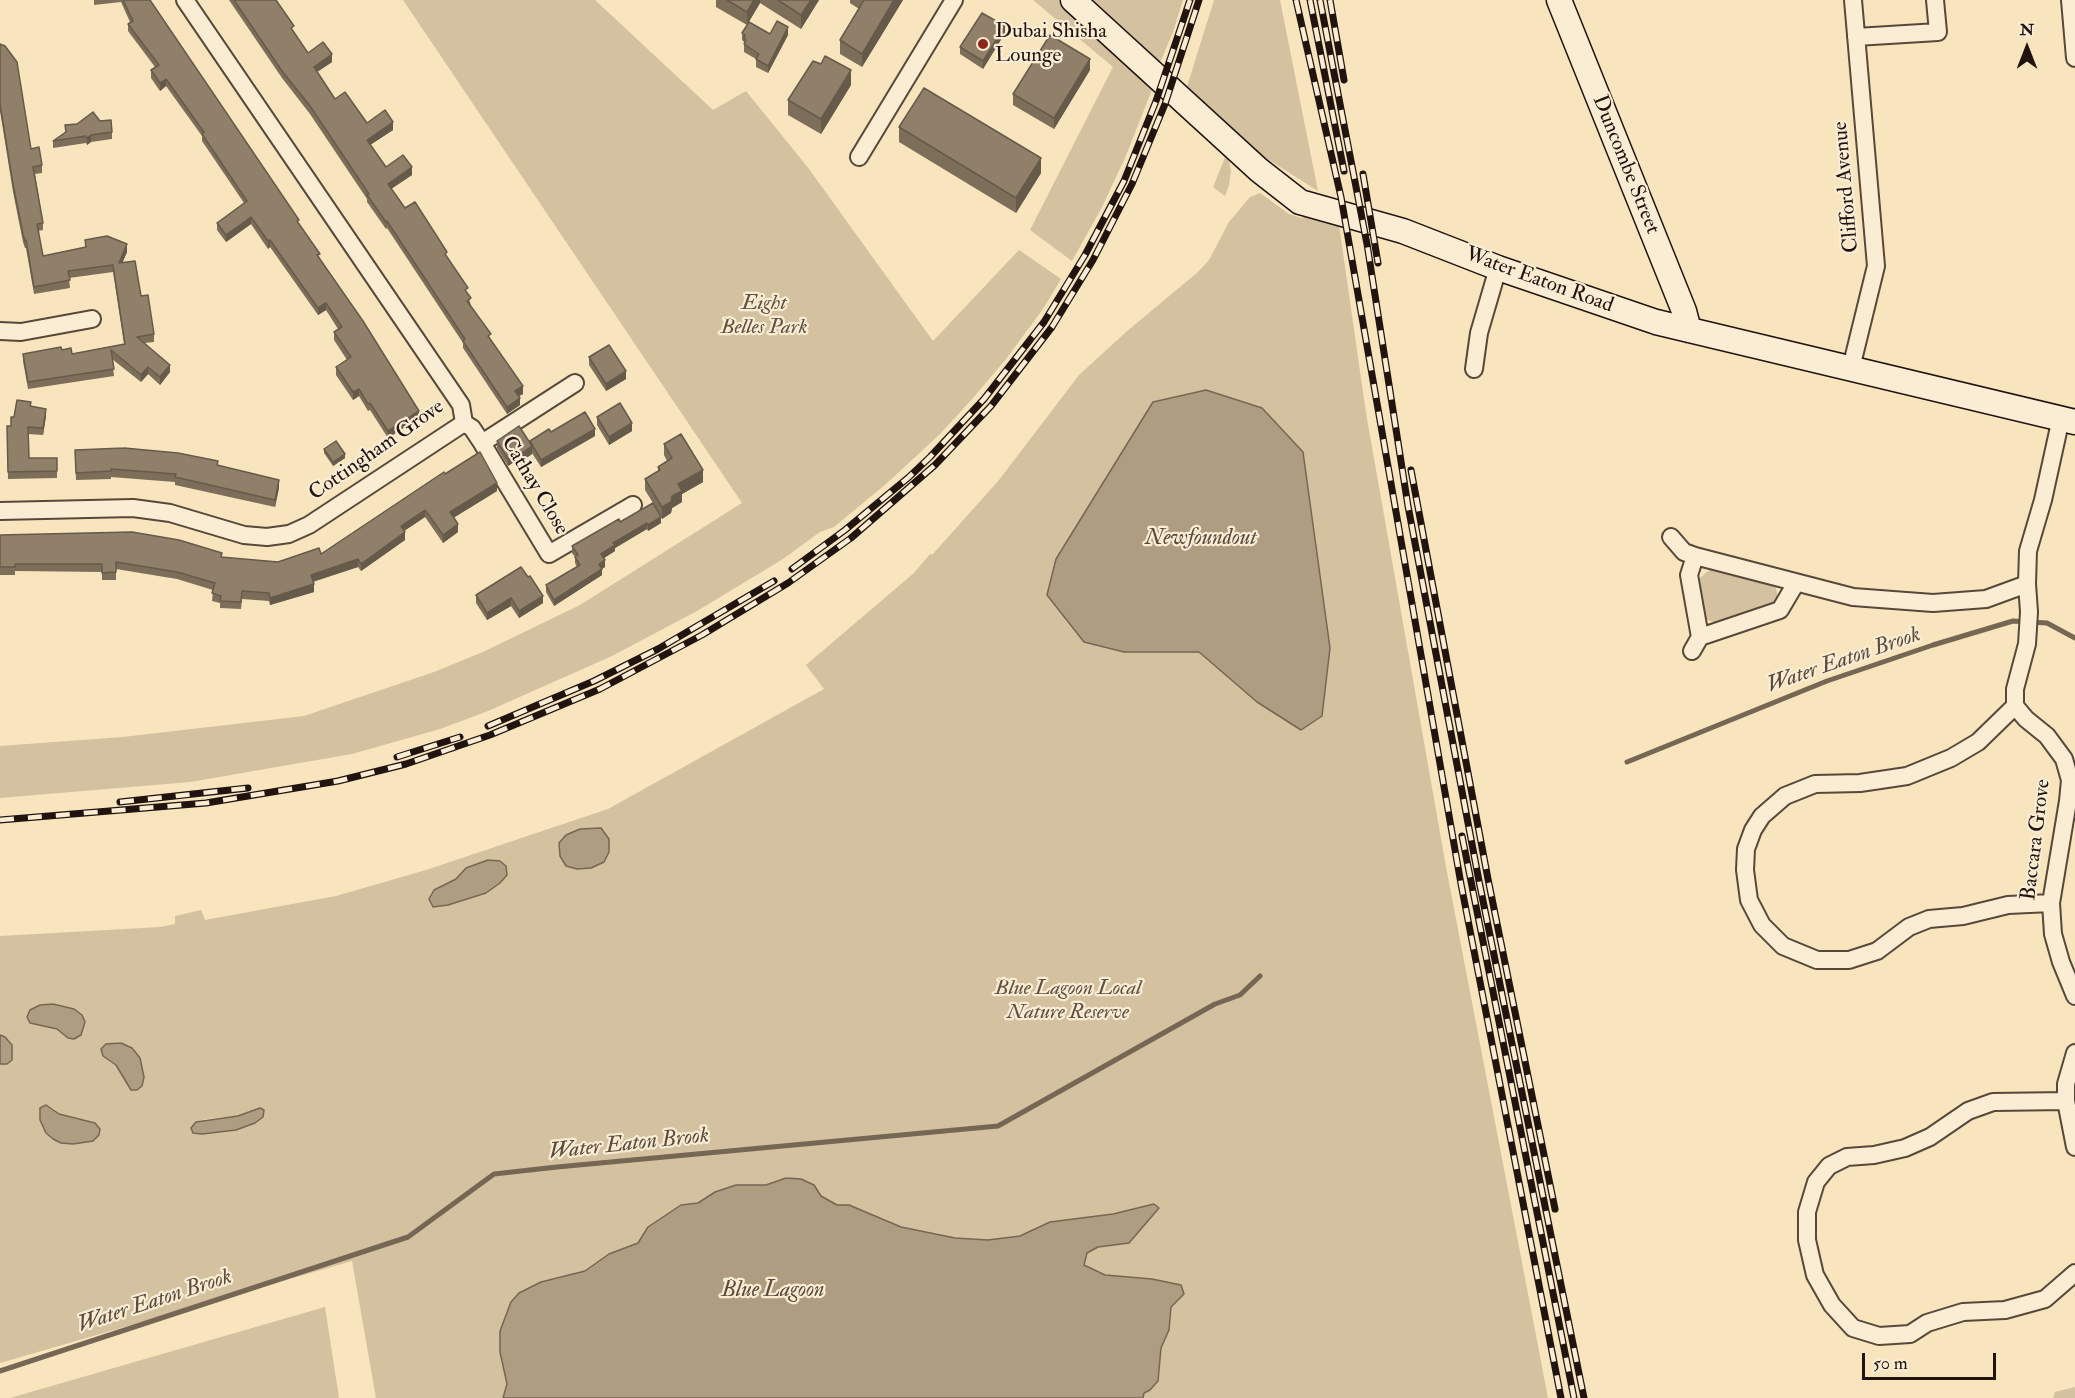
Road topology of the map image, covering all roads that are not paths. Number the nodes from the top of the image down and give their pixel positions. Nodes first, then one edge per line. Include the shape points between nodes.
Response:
1 (185, 0) edge
2 (954, 0) edge
3 (1073, 0) edge
4 (1559, 0) edge
5 (1853, 0) edge
6 (1935, 0) edge
7 (2070, 0) edge
8 (1856, 37) junction
9 (2075, 58) edge
10 (860, 157) dead end
11 (1498, 268) junction
12 (92, 319) dead end
13 (1689, 330) junction
14 (0, 331) edge
15 (1851, 368) junction
16 (1474, 369) dead end
17 (574, 383) dead end
18 (2071, 420) edge
19 (464, 423) junction
20 (482, 443) junction
21 (633, 505) dead end
22 (0, 511) edge
23 (1671, 537) dead end
24 (1695, 556) junction
25 (1796, 582) junction
26 (2027, 584) junction
27 (2015, 706) junction
28 (2051, 903) junction
29 (2075, 996) edge
30 (2075, 1053) edge
31 (2066, 1101) junction
32 (2075, 1147) edge
33 (2075, 1273) edge

1 - 19 street, Cottingham Grove via 461,405
2 - 10 street
3 - 11 street, Water Eaton Road via 1265,175 1300,202 1403,231
4 - 13 street, Duncombe Street
5 - 8 street, Clifford Avenue
6 - 8 street via 1938,32
7 - 9 street
8 - 15 street, Clifford Avenue via 1876,266
11 - 13 street, Water Eaton Road via 1626,313
11 - 16 street via 1479,333
12 - 14 street via 21,332
13 - 15 street, Water Eaton Road
15 - 18 street, Water Eaton Road
17 - 20 street
18 - 26 street via 2028,551
19 - 20 street, Cathay Close
19 - 22 street, Cottingham Grove via 309,525 289,534 244,535 170,513 133,508
20 - 21 street, Cathay Close via 549,554
23 - 24 street via 1684,552
24 - 25 street
24 - 25 street via 1689,575 1696,644 1780,610
25 - 26 street via 1853,597 1933,603 1986,599
26 - 27 street via 2027,644 2015,689
27 - 28 street, Baccara Grove via 2047,736 2064,759 2070,780
27 - 28 street via 1978,742 1951,759 1907,776 1815,784 1785,796 1762,816 1746,849 1749,900 1762,925 1784,946 1817,960 1849,960 1876,951 1929,919 1964,916 2008,905
28 - 29 street, Baccara Grove via 2053,934
30 - 31 street via 2066,1084
31 - 32 street
31 - 33 street via 1992,1102 1968,1111 1930,1137 1905,1148 1847,1157 1829,1166 1816,1182 1807,1212 1807,1240 1815,1275 1832,1305 1853,1328 1879,1336 1910,1334 1927,1323 1963,1312 2005,1310 2045,1299

